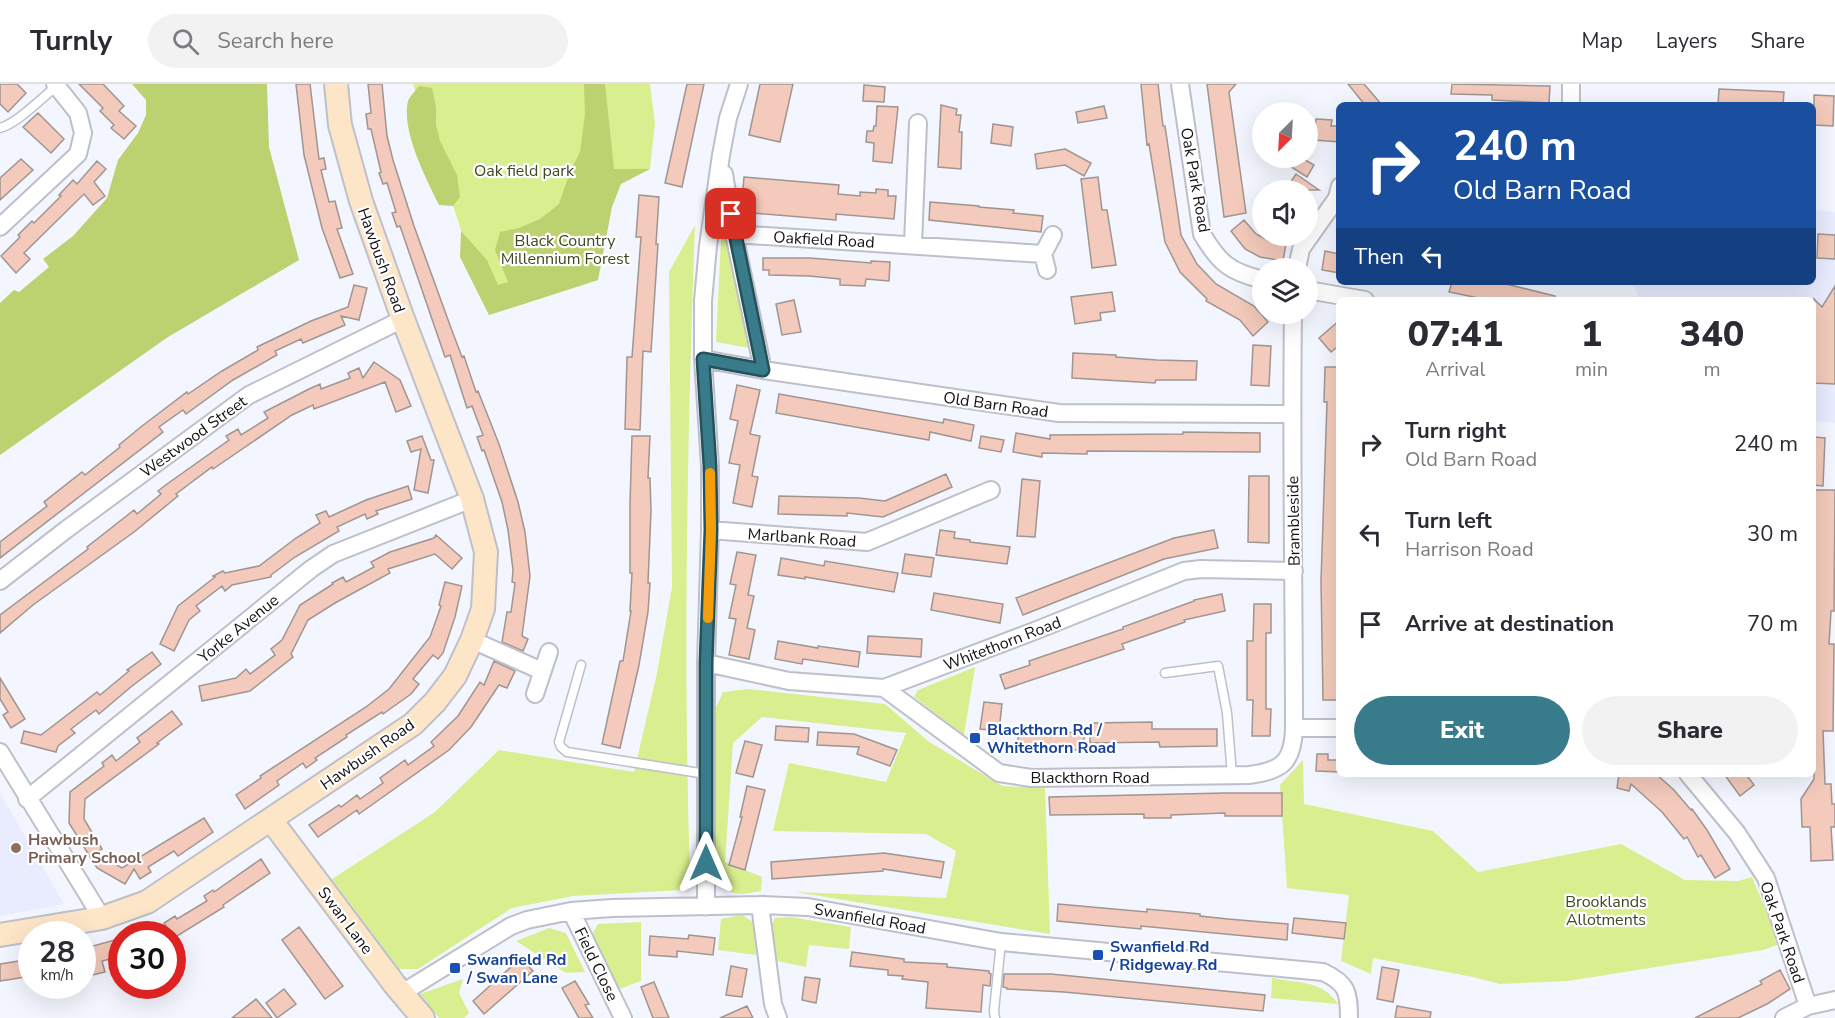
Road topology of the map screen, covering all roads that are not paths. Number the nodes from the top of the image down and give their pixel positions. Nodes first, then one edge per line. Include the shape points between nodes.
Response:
1 (336, 84) edge
2 (739, 84) edge
3 (1180, 84) edge
4 (1571, 84) edge
5 (56, 85) edge
6 (1571, 102) edge
7 (918, 123) dead end
8 (0, 128) edge
9 (721, 155) junction
10 (1336, 199) edge
11 (0, 227) edge
12 (734, 234) junction
13 (1053, 235) dead end
14 (913, 244) junction
15 (1299, 258) edge
16 (1252, 277) edge
17 (1318, 292) edge
18 (1348, 297) edge
19 (403, 319) junction
20 (1293, 324) edge
21 (703, 359) junction
22 (763, 370) junction
23 (1292, 414) junction
24 (990, 490) dead end
25 (472, 499) junction
26 (711, 530) junction
27 (1294, 571) junction
28 (0, 581) edge
29 (472, 640) junction
30 (549, 652) dead end
31 (706, 663) junction
32 (581, 665) dead end
33 (542, 671) junction
34 (1165, 673) dead end
35 (884, 688) junction
36 (535, 694) dead end
37 (1294, 728) junction
38 (1336, 728) edge
39 (0, 752) edge
40 (706, 774) junction
41 (1232, 775) junction
42 (1690, 777) edge
43 (27, 799) junction
44 (271, 820) junction
45 (760, 905) junction
46 (706, 907) junction
47 (571, 911) junction
48 (102, 918) junction
49 (0, 935) edge
50 (1001, 942) junction
51 (402, 993) junction
52 (1835, 1000) edge
53 (1808, 1006) junction
54 (423, 1018) edge
55 (623, 1018) edge
56 (778, 1018) edge
57 (995, 1018) edge
58 (1349, 1018) edge
59 (1784, 1018) edge

1 - 19 street, Hawbush Road via 340,125 361,201
2 - 9 street
3 - 16 street, Oak Park Road via 1202,234 1222,262
4 - 6 street
5 - 8 lane via 16,121
5 - 11 street via 78,112 83,133 78,154
7 - 14 street
9 - 12 street
9 - 21 street via 703,301
10 - 15 street via 1301,249
12 - 14 street, Oakfield Road
12 - 22 street
13 - 14 street, Oakfield Road via 1045,262
17 - 18 street
19 - 25 street, Hawbush Road
19 - 28 street, Westwood Street via 249,395
20 - 23 street, Brambleside
21 - 22 street, Old Barn Road
21 - 26 street
22 - 23 street, Old Barn Road via 1059,413
23 - 27 street, Brambleside
24 - 26 street, Marlbank Road via 867,542
25 - 29 street, Hawbush Road via 486,552 483,609
25 - 43 street, Yorke Avenue via 333,554 311,568
26 - 31 street
27 - 35 street, Whitethorn Road via 1184,571
27 - 37 street, Brambleside
29 - 33 street
29 - 44 street, Hawbush Road via 455,676 413,724
30 - 33 street
31 - 35 street, Whitethorn Road via 789,681
31 - 40 street
32 - 40 lane via 559,742 561,747 567,752
33 - 36 street
34 - 41 lane via 1218,666
35 - 41 street, Blackthorn Road via 999,773 1031,778
37 - 38 street
37 - 41 street, Blackthorn Road via 1293,747 1287,760 1276,769
39 - 43 street
40 - 46 street
42 - 53 street, Oak Park Road via 1737,833 1766,878
43 - 48 street
44 - 48 street, Hawbush Road via 147,902
44 - 51 street, Swan Lane
45 - 46 street, Swanfield Road
45 - 50 street, Swanfield Road via 818,908
45 - 56 street
46 - 47 street, Swanfield Road
47 - 51 street, Swanfield Road via 511,926
47 - 55 street, Field Close
48 - 49 street, Hawbush Road
50 - 57 lane
50 - 58 street, Swanfield Road via 1323,972 1343,984
51 - 54 street, Swan Lane
52 - 53 street
53 - 59 street

